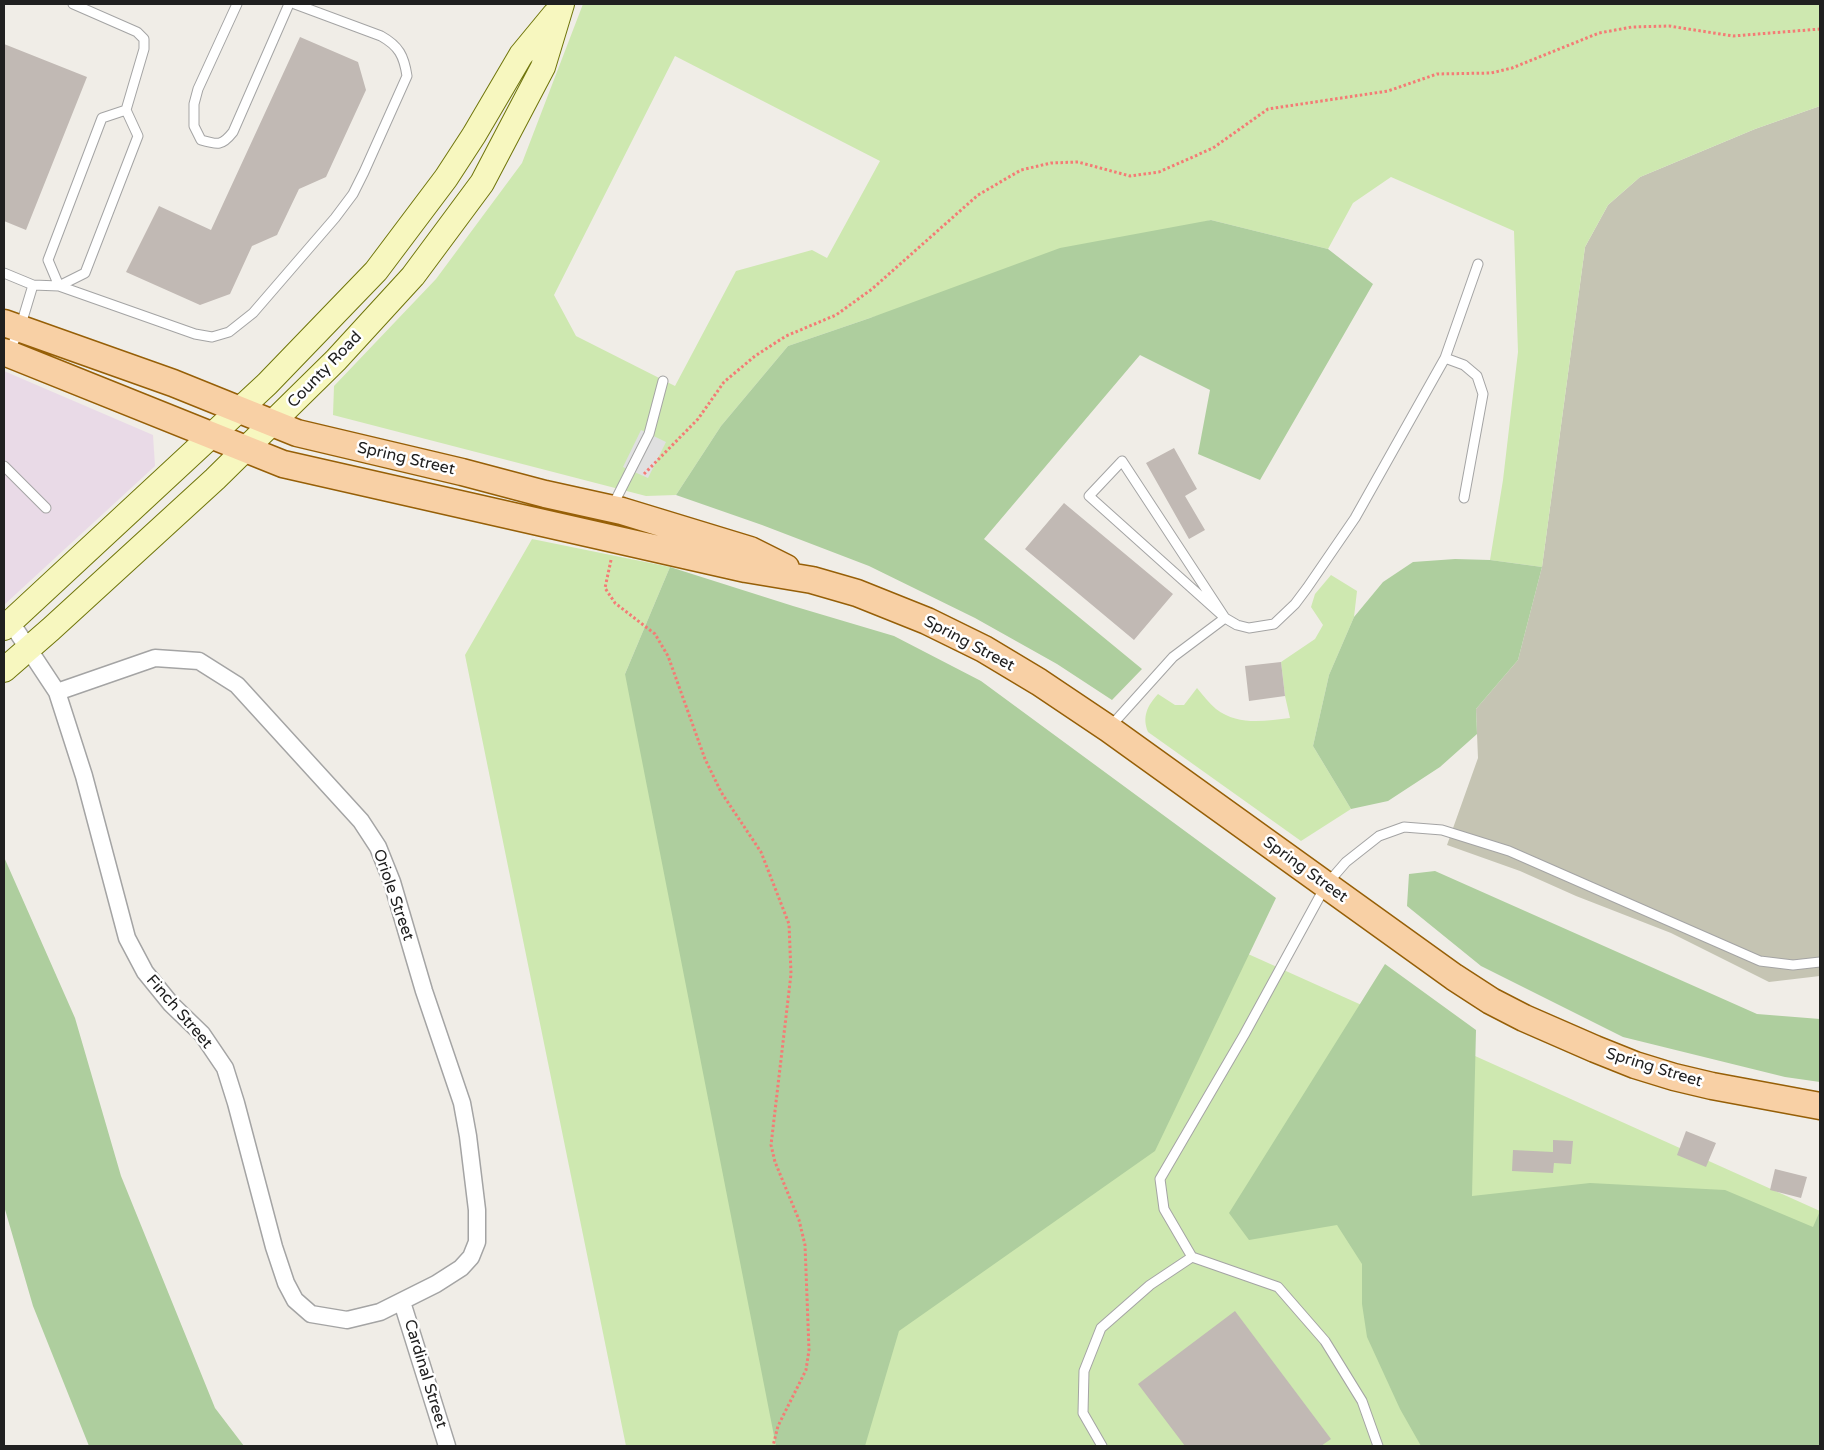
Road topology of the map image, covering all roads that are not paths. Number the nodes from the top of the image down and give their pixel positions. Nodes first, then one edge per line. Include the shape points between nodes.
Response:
1 (72, 4) edge
2 (238, 4) edge
3 (289, 4) edge
4 (295, 4) edge
5 (560, 4) edge
6 (126, 110) junction
7 (1478, 264) dead end
8 (4, 273) edge
9 (33, 285) junction
10 (59, 286) junction
11 (12, 325) edge
12 (6, 353) edge
13 (1445, 358) junction
14 (663, 381) dead end
15 (240, 410) junction
16 (272, 423) junction
17 (212, 436) junction
18 (246, 449) junction
19 (4, 466) edge
20 (1464, 498) dead end
21 (46, 508) dead end
22 (612, 509) junction
23 (812, 580) junction
24 (1225, 618) junction
25 (7, 624) edge
26 (28, 649) junction
27 (4, 670) edge
28 (57, 692) junction
29 (1109, 729) junction
30 (1326, 885) junction
31 (1820, 962) edge
32 (1820, 1106) edge
33 (1192, 1256) junction
34 (402, 1302) junction
35 (447, 1446) edge
36 (1102, 1446) edge
37 (1378, 1446) edge

1 - 6 lane via 137,32 144,39
2 - 3 lane via 194,104 194,126 201,140 216,144 226,141 233,132
4 - 10 lane via 381,36 394,43 405,60 407,76 353,194 335,218 253,313 229,332 212,337 195,334
5 - 15 main road, County Road via 521,55 446,178 376,271
5 - 16 main road, County Road via 543,67 482,183 413,276 336,360
6 - 10 lane via 138,136 85,274
6 - 10 lane via 102,118 48,260
7 - 13 lane
8 - 9 lane
9 - 10 lane
9 - 11 lane
11 - 12 lane
11 - 15 main road, Spring Street
12 - 17 main road, Spring Street
13 - 20 lane via 1464,365 1478,376 1483,394
13 - 24 lane via 1355,518 1294,604 1274,624 1262,627 1249,628
14 - 22 lane via 649,434
15 - 16 main road, Spring Street
15 - 17 main road, County Road
16 - 18 main road, County Road
16 - 22 main road, Spring Street via 297,433
17 - 18 main road, Spring Street
17 - 25 main road, County Road
18 - 23 main road, Spring Street via 283,464 746,569
18 - 26 main road, County Road
19 - 21 lane
22 - 23 main road, Spring Street via 750,550
23 - 29 main road, Spring Street via 857,593 928,621 984,649
24 - 24 lane via 1138,486 1122,461 1089,496
24 - 29 lane via 1173,657
25 - 26 street, Finch Street
26 - 27 main road, County Road
26 - 28 street, Finch Street
28 - 34 street, Finch Street via 92,804 127,938 145,972 171,1004 202,1034 224,1068 274,1247 295,1300 312,1314 348,1320 380,1312
28 - 34 street, Oriole Street via 155,658 199,661 237,685 361,821 378,847 462,1103 477,1210 477,1242 471,1258 436,1284
29 - 30 main road, Spring Street
30 - 31 lane via 1346,862 1379,836 1404,827 1442,830 1509,851 1760,962 1793,965
30 - 32 main road, Spring Street via 1491,1001 1562,1035 1674,1077
30 - 33 lane via 1160,1179 1164,1209
33 - 36 lane via 1150,1285 1101,1328 1084,1372 1083,1413
33 - 37 lane via 1278,1287 1325,1341 1362,1401
34 - 35 street, Cardinal Street

